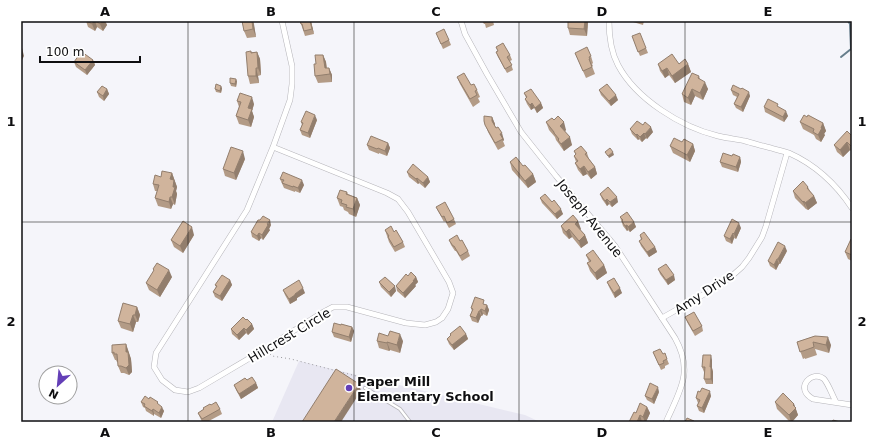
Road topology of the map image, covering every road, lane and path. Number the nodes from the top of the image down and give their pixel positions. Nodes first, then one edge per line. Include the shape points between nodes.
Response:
1 (282, 21) edge
2 (461, 21) edge
3 (609, 21) edge
4 (273, 147) junction
5 (787, 152) junction
6 (852, 208) edge
7 (662, 318) junction
8 (269, 354) dead end
9 (365, 388) joint
10 (836, 402) junction
11 (852, 405) edge
12 (410, 422) edge
13 (666, 422) edge

1 - 4 street, Hillcrest Circle via 292,66 292,84 290,102
2 - 7 street, Joseph Avenue via 465,34 521,132 616,246
3 - 5 street via 612,48 618,64 629,81 659,108 703,132
4 - 4 street, Hillcrest Circle via 398,199 449,282 453,293 448,309 442,318 425,325 406,323 347,307 333,307 199,388 188,392 175,390 162,380 154,367 156,353 247,210
5 - 6 street via 821,172
5 - 7 street, Amy Drive via 766,226 749,258 724,282
7 - 13 street, Joseph Avenue via 680,347 685,363 681,388
8 - 9 path via 360,377 368,383
9 - 12 lane via 400,409
10 - 10 street via 809,397 804,387 806,382 819,376
10 - 11 street

